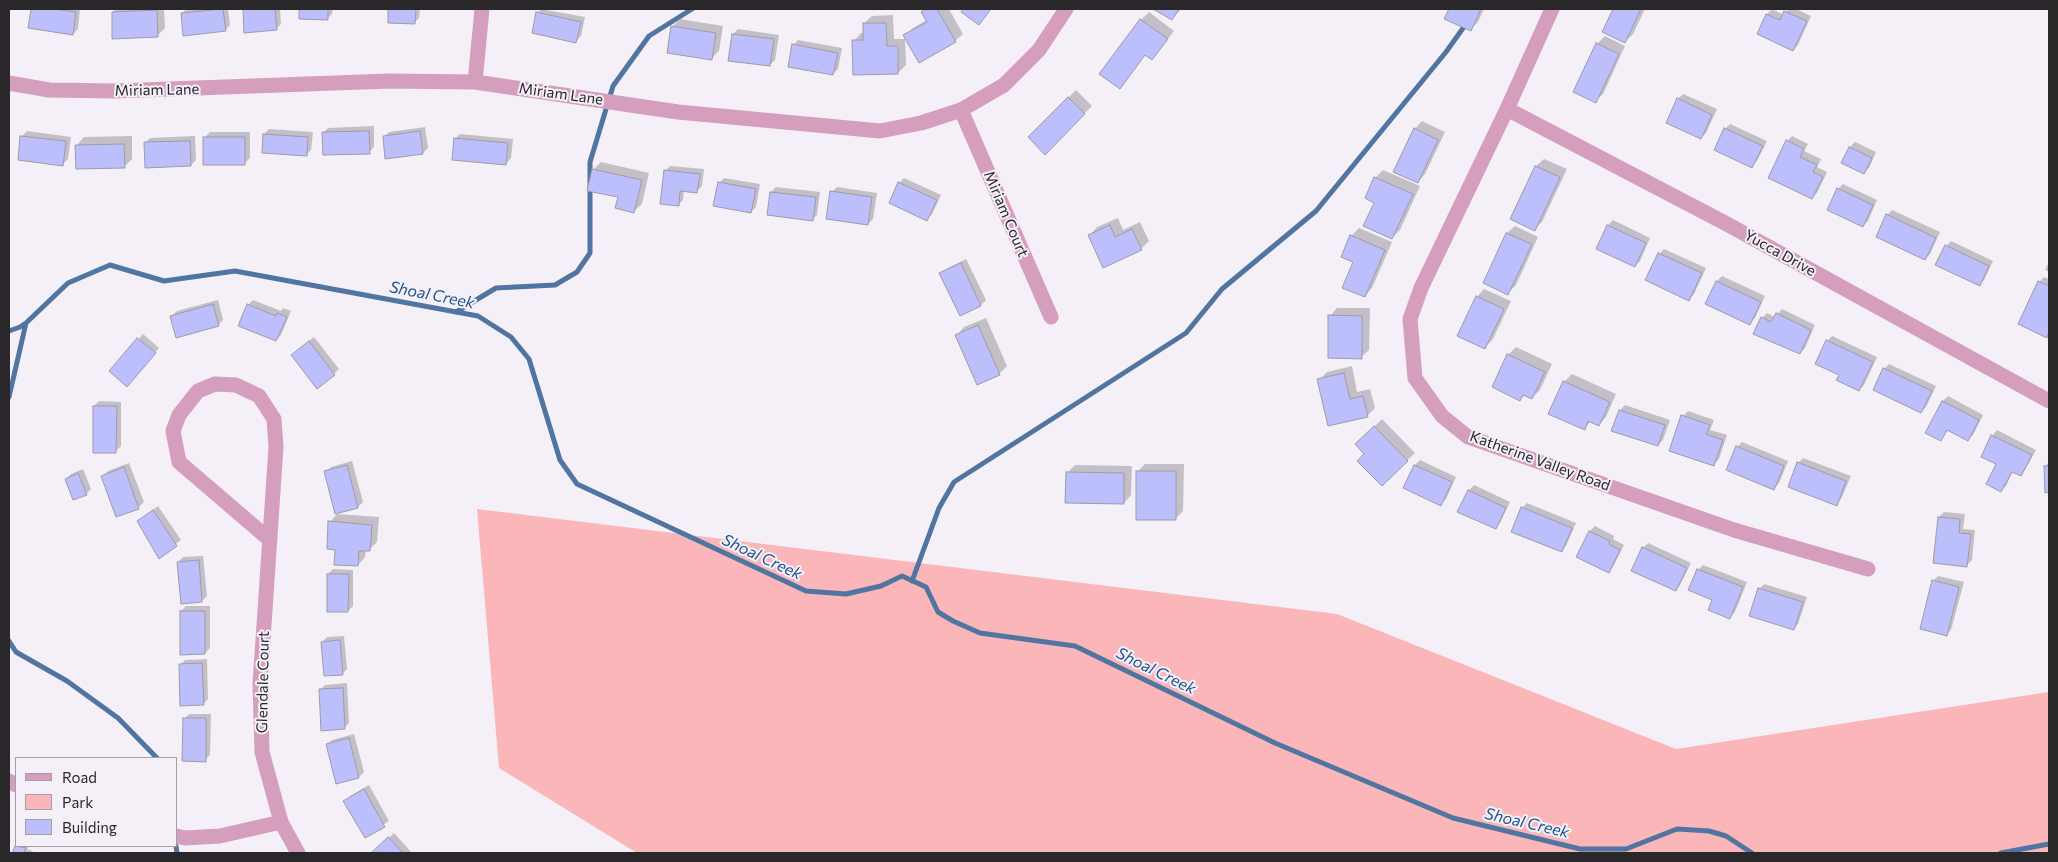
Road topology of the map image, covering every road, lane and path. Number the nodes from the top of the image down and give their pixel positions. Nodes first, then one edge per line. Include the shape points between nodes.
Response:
1 (482, 9) edge
2 (1066, 9) edge
3 (1552, 9) edge
4 (475, 82) junction
5 (9, 83) edge
6 (1507, 109) junction
7 (961, 110) junction
8 (1051, 317) dead end
9 (2049, 402) edge
10 (270, 540) junction
11 (1868, 569) dead end
12 (281, 822) junction
13 (178, 836) edge
14 (298, 853) edge

1 - 4 street
2 - 7 street, Miriam Lane via 1039,50 1004,85
3 - 6 street, Katherine Valley Road
4 - 5 street, Miriam Lane via 389,81 116,91 49,90
4 - 7 street, Miriam Lane via 678,112 880,131 921,123
6 - 9 street, Yucca Drive via 1725,223
6 - 11 street, Katherine Valley Road via 1421,288 1410,319 1415,378 1442,416 1468,437 1550,467 1734,530
7 - 8 street, Miriam Court
10 - 10 street, Glendale Court via 276,447 274,419 259,396 236,385 216,384 198,391 179,415 173,431 179,462
10 - 12 street, Glendale Court via 260,684 262,752
12 - 13 street via 220,836
12 - 14 street, Glendale Court

